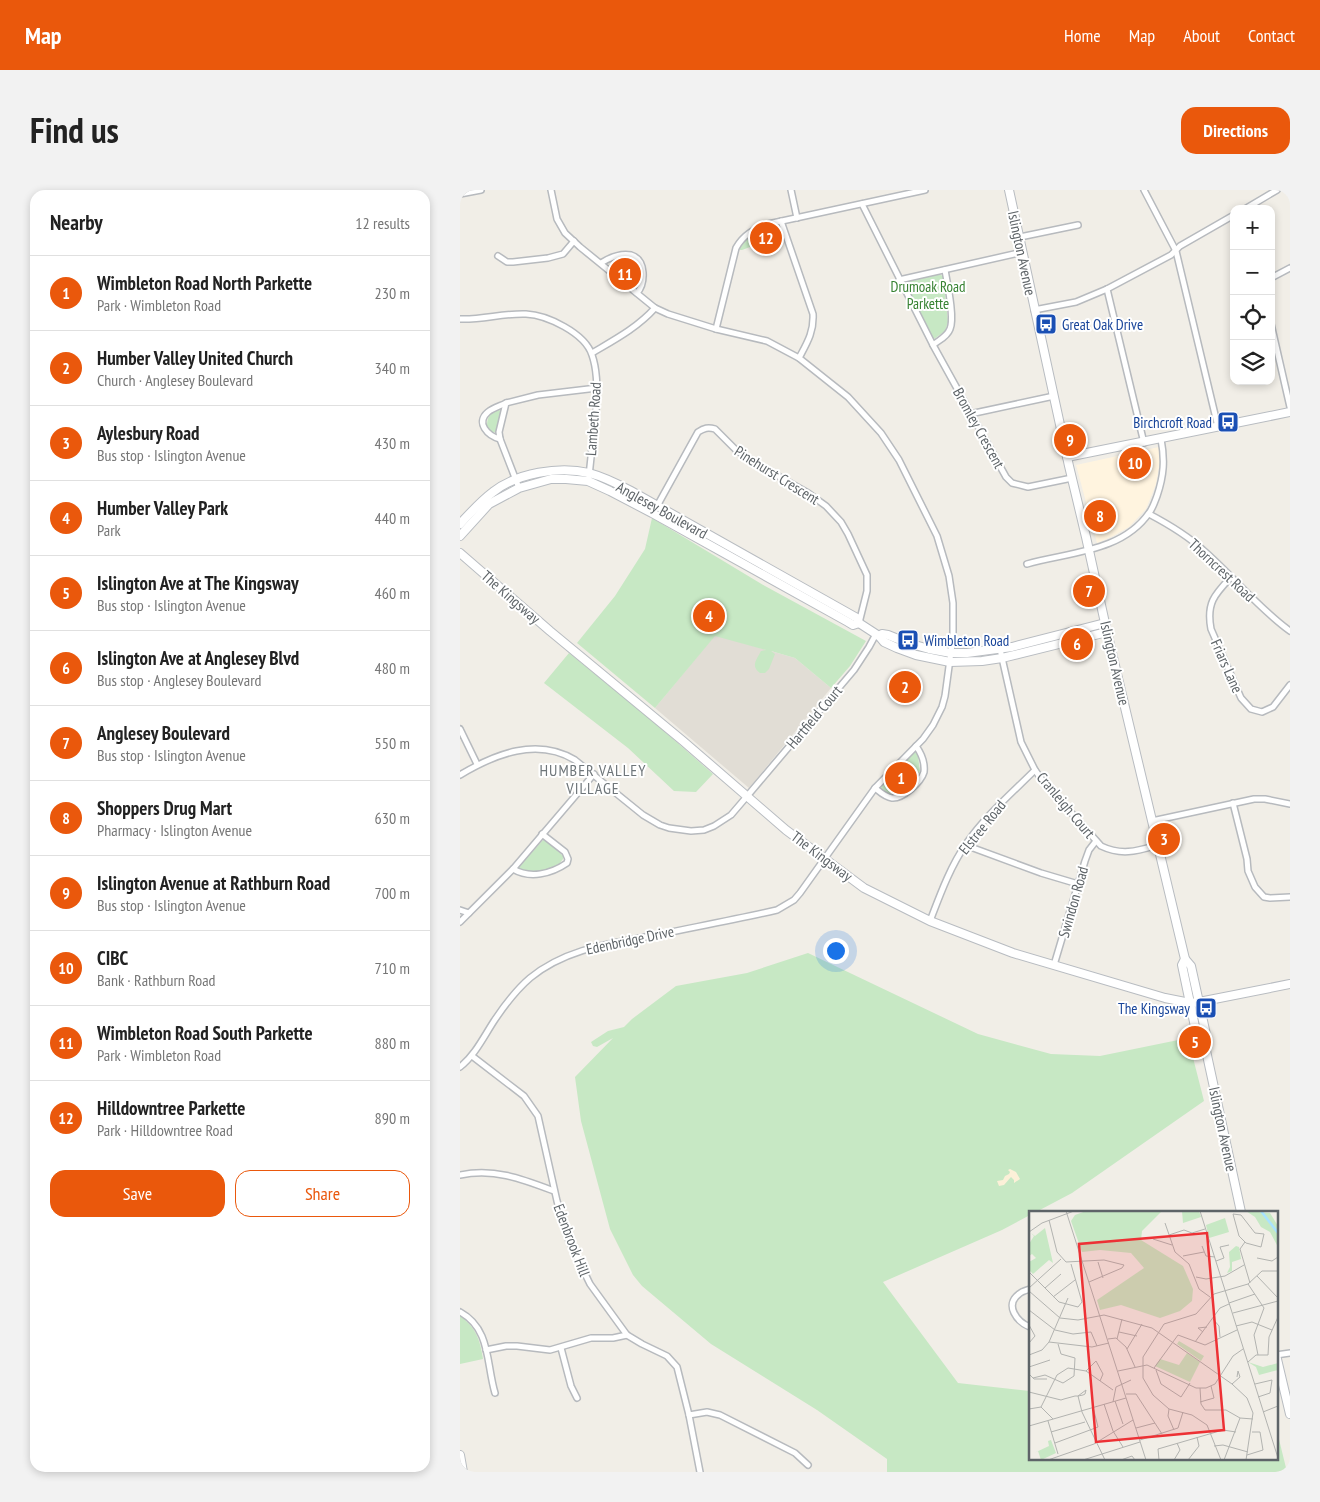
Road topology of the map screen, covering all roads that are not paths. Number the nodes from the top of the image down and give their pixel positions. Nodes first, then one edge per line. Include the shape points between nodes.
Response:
1 (481, 190) edge
2 (551, 190) edge
3 (791, 190) edge
4 (925, 190) edge
5 (1009, 190) edge
6 (1144, 190) edge
7 (1278, 190) edge
8 (460, 194) edge
9 (862, 204) junction
10 (1252, 205) edge
11 (1230, 217) edge
12 (797, 218) junction
13 (781, 221) junction
14 (1078, 225) dead end
15 (1020, 237) junction
16 (574, 241) junction
17 (1176, 251) junction
18 (1023, 252) junction
19 (498, 256) dead end
20 (600, 263) junction
21 (1290, 268) edge
22 (945, 270) junction
23 (1275, 276) edge
24 (900, 280) junction
25 (1107, 289) junction
26 (637, 294) junction
27 (654, 308) junction
28 (1034, 310) junction
29 (460, 319) edge
30 (716, 329) junction
31 (1275, 340) edge
32 (933, 345) junction
33 (592, 353) junction
34 (799, 358) junction
35 (597, 388) junction
36 (1054, 396) junction
37 (506, 403) junction
38 (1290, 407) edge
39 (1290, 412) edge
40 (970, 414) junction
41 (1218, 427) junction
42 (500, 439) junction
43 (1161, 439) junction
44 (1144, 442) junction
45 (1067, 458) junction
46 (588, 477) junction
47 (1072, 478) junction
48 (517, 484) junction
49 (654, 510) junction
50 (1149, 514) junction
51 (460, 524) edge
52 (460, 536) edge
53 (1090, 550) junction
54 (460, 554) edge
55 (1027, 564) dead end
56 (1231, 577) junction
57 (859, 623) junction
58 (1105, 623) junction
59 (1107, 632) junction
60 (1290, 632) edge
61 (877, 635) junction
62 (1000, 649) junction
63 (951, 653) junction
64 (1002, 658) junction
65 (950, 662) junction
66 (1290, 685) edge
67 (460, 729) edge
68 (916, 746) junction
69 (477, 764) junction
70 (1036, 770) junction
71 (594, 774) junction
72 (460, 775) edge
73 (875, 788) junction
74 (748, 796) junction
75 (1234, 803) junction
76 (1290, 804) edge
77 (1152, 821) junction
78 (542, 834) junction
79 (1096, 841) junction
80 (965, 845) junction
81 (1158, 845) junction
82 (825, 859) junction
83 (512, 869) junction
84 (1078, 884) junction
85 (1290, 897) edge
86 (460, 910) edge
87 (469, 913) junction
88 (930, 921) junction
89 (460, 922) edge
90 (1185, 959) junction
91 (1054, 965) junction
92 (1290, 984) edge
93 (1199, 1002) junction
94 (1190, 1003) junction
95 (1205, 1046) junction
96 (472, 1056) junction
97 (460, 1067) edge
98 (460, 1175) edge
99 (554, 1192) junction
100 (1241, 1211) edge
101 (1029, 1289) edge
102 (460, 1312) edge
103 (1029, 1327) edge
104 (627, 1335) junction
105 (561, 1348) junction
106 (486, 1350) junction
107 (1278, 1363) edge
108 (495, 1393) dead end
109 (577, 1398) dead end
110 (1290, 1414) edge
111 (689, 1415) junction
112 (460, 1455) edge
113 (808, 1465) dead end
114 (463, 1472) edge
115 (700, 1472) edge

1 - 8 street
2 - 16 street via 557,219
3 - 12 street
4 - 9 street
5 - 15 street, Islington Avenue
6 - 17 street
7 - 10 street
9 - 12 street
9 - 24 street, Bromley Crescent
11 - 17 street
12 - 13 street
13 - 30 street via 753,230 738,243
13 - 34 street via 813,314 814,326
14 - 15 street
15 - 18 street, Islington Avenue
16 - 19 street via 563,254 548,258 507,262
16 - 20 street
17 - 25 street
17 - 41 street
18 - 22 street
18 - 28 street, Islington Avenue
20 - 26 street
20 - 26 street via 622,255 635,257 643,276
21 - 23 street
22 - 24 street
22 - 32 street via 951,325 944,338
24 - 32 street, Bromley Crescent
25 - 28 street via 1076,302
25 - 44 street
26 - 27 street
27 - 30 street
27 - 33 street via 623,335
28 - 36 street, Islington Avenue
29 - 33 street via 540,315 572,332
30 - 34 street via 767,341
31 - 38 street
32 - 40 street, Bromley Crescent
33 - 35 street, Lambeth Road
34 - 63 street via 860,409 899,460 913,487 937,536 949,576 954,621
35 - 37 street via 538,395
35 - 46 street, Lambeth Road
36 - 40 street
36 - 45 street, Islington Avenue
37 - 42 street
37 - 42 street via 485,414 483,422 490,435
39 - 41 street
40 - 47 street, Bromley Crescent via 1012,483 1028,487
41 - 43 street
42 - 48 street
43 - 44 street
43 - 50 street via 1164,467
44 - 45 street
45 - 47 street, Islington Avenue
46 - 48 street, Anglesey Boulevard via 554,471 531,475
46 - 49 street, Anglesey Boulevard via 613,482
47 - 53 street, Islington Avenue
48 - 51 street, Anglesey Boulevard via 494,491
48 - 52 street, Anglesey Boulevard via 489,504
49 - 57 street, Anglesey Boulevard via 857,618
49 - 57 street, Pinehurst Crescent via 698,432 714,429 741,454 808,493 841,522 867,575 867,591
50 - 53 street via 1133,531
50 - 56 street, Thorncrest Road via 1201,548
53 - 55 street
53 - 58 street, Islington Avenue
54 - 74 street, The Kingsway
56 - 60 street, Thorncrest Road
56 - 66 street, Friars Lane via 1216,593 1210,606 1209,620 1241,698 1251,709 1262,712 1273,706
57 - 61 street, Anglesey Boulevard
58 - 59 street, Islington Avenue
58 - 62 street, Anglesey Boulevard
59 - 64 street, Anglesey Boulevard
59 - 77 street, Islington Avenue
61 - 63 street, Anglesey Boulevard via 888,634 919,647
61 - 65 street, Anglesey Boulevard via 903,651
61 - 74 street, Hartfield Court via 854,670
62 - 63 street, Anglesey Boulevard
62 - 64 street, Cranleigh Court
63 - 65 street
64 - 65 street, Anglesey Boulevard
64 - 70 street, Cranleigh Court via 1022,742
65 - 68 street via 942,707
67 - 69 street
68 - 73 street
68 - 73 street via 924,769 918,781 906,793 895,798
69 - 71 street, Hartfield Court via 514,750 536,749 568,756
69 - 72 street, Hartfield Court
70 - 79 street, Cranleigh Court
70 - 80 street, Elstree Road via 1003,801
71 - 74 street, Hartfield Court via 643,815 660,826 678,830 704,830 714,826 731,815
71 - 78 street
73 - 82 street
74 - 82 street, The Kingsway
75 - 76 street via 1265,799
75 - 77 street
75 - 85 street via 1248,871 1255,887 1270,898
77 - 81 street, Islington Avenue
78 - 83 street
78 - 83 street via 565,852 567,863 536,875
79 - 81 street, Cranleigh Court via 1110,850 1122,852
79 - 84 street, Swindon Road via 1089,850
80 - 84 street
80 - 88 street, Elstree Road via 952,866
81 - 90 street, Islington Avenue
82 - 88 street, The Kingsway via 864,888
82 - 96 street, Edenbridge Drive via 794,900 777,910 588,948 557,961 529,979 507,1003
83 - 87 street
84 - 91 street, Swindon Road
86 - 87 street
87 - 89 street
88 - 91 street, The Kingsway
90 - 93 street, Islington Avenue via 1191,966
90 - 94 street, Islington Avenue via 1182,965
91 - 94 street, The Kingsway
92 - 93 street, The Kingsway
93 - 94 street, The Kingsway
93 - 95 street, Islington Avenue via 1207,1039
94 - 95 street, Islington Avenue via 1198,1041
95 - 100 street, Islington Avenue
96 - 97 street, Edenbridge Drive
96 - 99 street, Edenbrook Hill via 517,1090 534,1109
98 - 99 street via 498,1173
99 - 104 street, Edenbrook Hill via 569,1241 584,1275
101 - 103 street via 1018,1294 1012,1305 1018,1320
102 - 106 street via 481,1331
104 - 105 street via 591,1338
104 - 111 street, Edenbrook Hill via 667,1356 675,1364
105 - 106 street via 517,1346
105 - 109 street
106 - 108 street
107 - 110 street
111 - 113 street via 720,1414 795,1453
111 - 115 street, Edenbrook Hill
112 - 114 street

